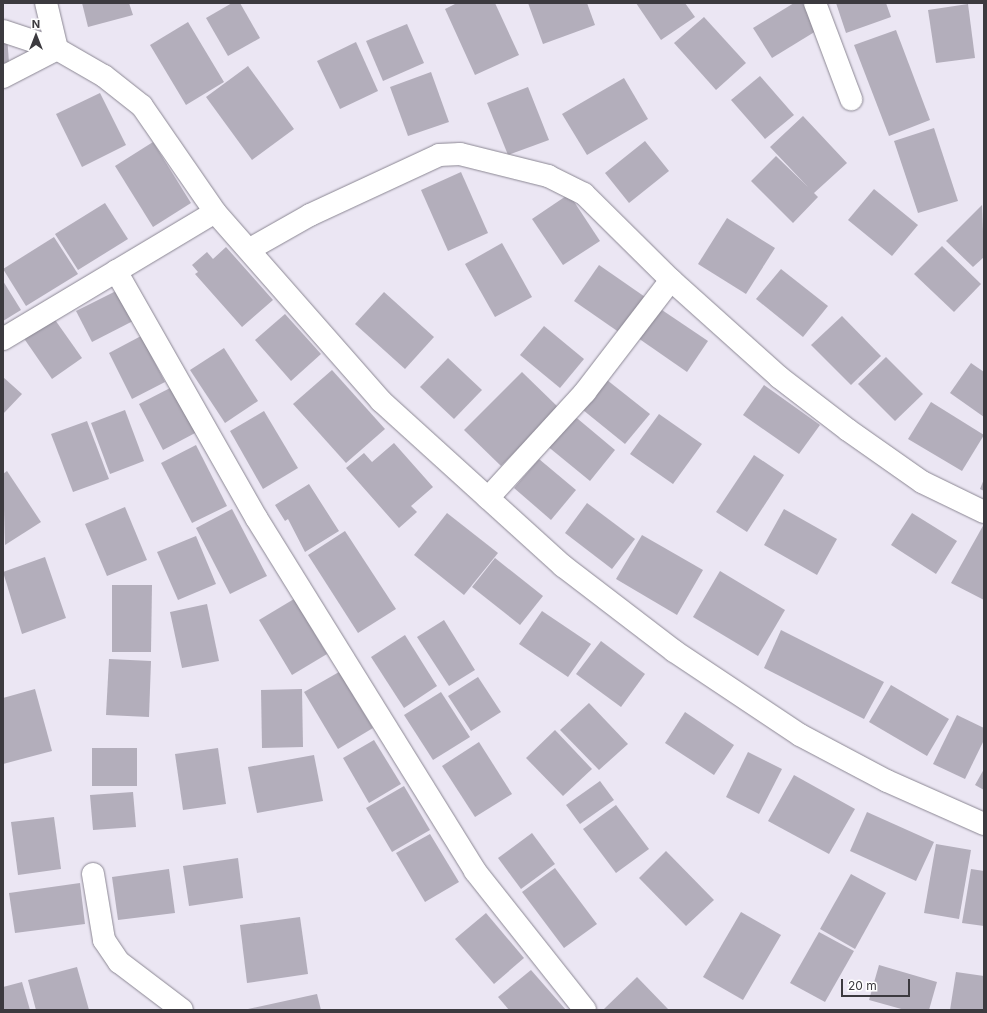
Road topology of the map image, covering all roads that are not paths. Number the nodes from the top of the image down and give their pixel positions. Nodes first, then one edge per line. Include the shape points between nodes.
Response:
1 (46, 3) edge
2 (815, 3) edge
3 (3, 31) edge
4 (57, 49) junction
5 (3, 77) edge
6 (851, 99) dead end
7 (215, 212) junction
8 (250, 249) junction
9 (116, 271) junction
10 (671, 280) junction
11 (3, 339) edge
12 (488, 498) junction
13 (984, 512) edge
14 (984, 824) edge
15 (94, 874) dead end
16 (182, 1010) edge
17 (585, 1010) edge

1 - 4 street
2 - 6 street
3 - 4 street
4 - 5 street
4 - 7 street via 104,76 142,106
7 - 8 street
7 - 9 street
8 - 10 street via 310,215 420,162 460,154 564,182 618,226
8 - 12 street via 380,401
9 - 11 street
9 - 17 street via 257,519 470,865
10 - 12 street via 585,392
10 - 13 street via 779,377 848,430 922,482
12 - 14 street via 563,566 735,693 800,735 887,781
15 - 16 street via 104,940 119,962

